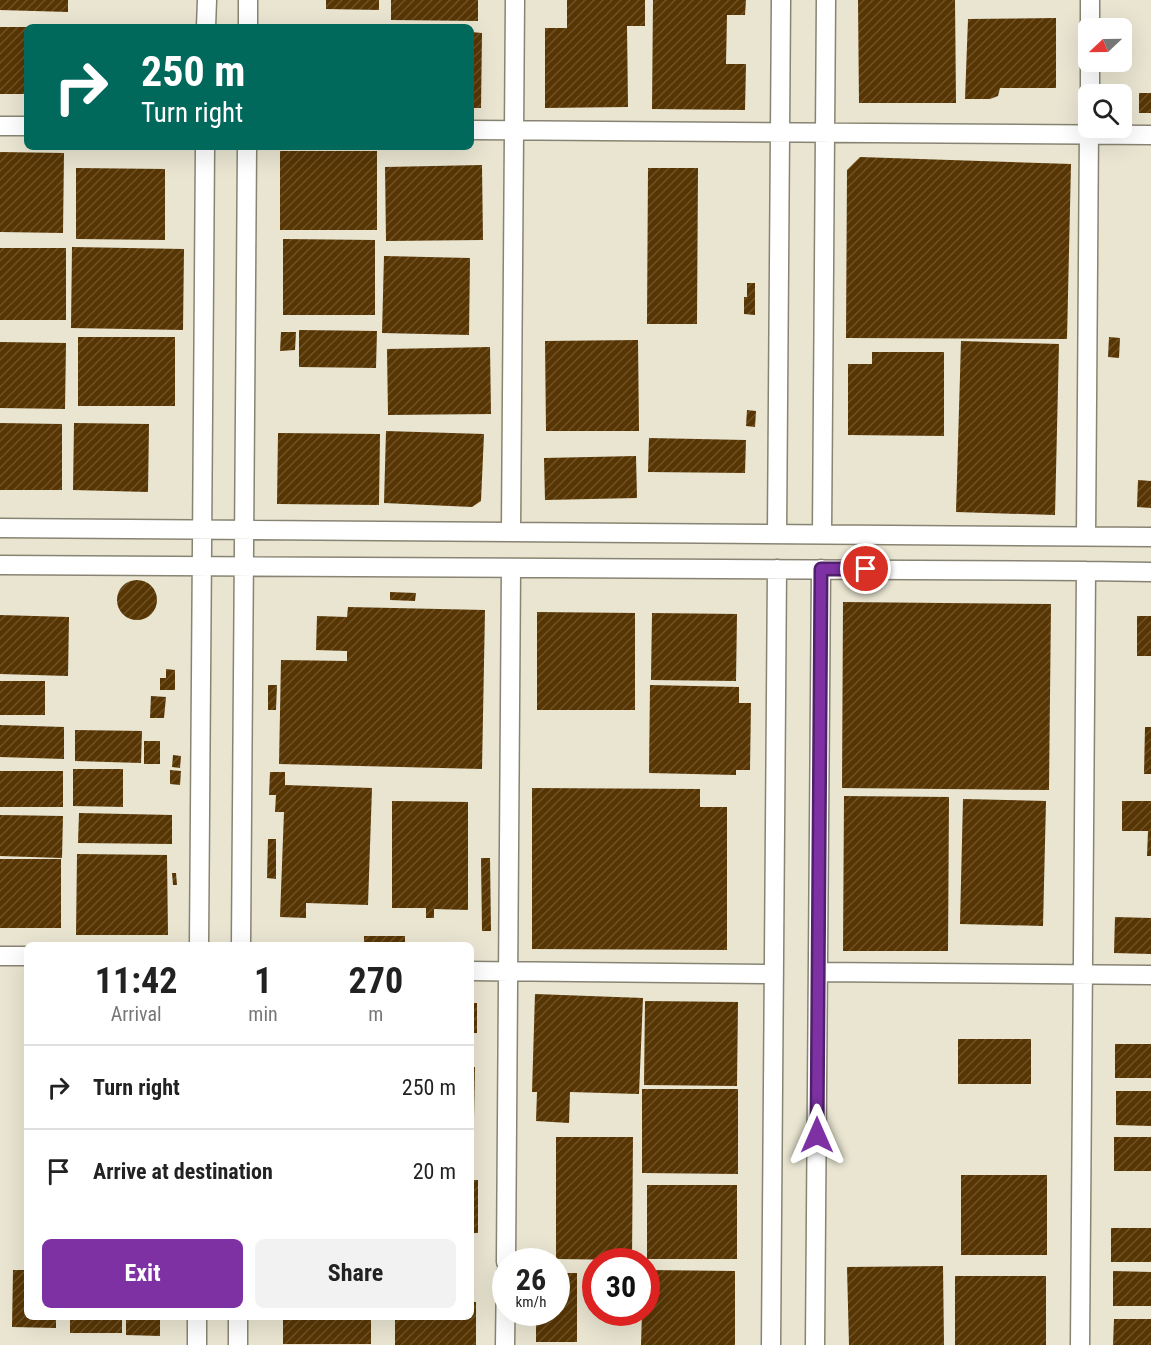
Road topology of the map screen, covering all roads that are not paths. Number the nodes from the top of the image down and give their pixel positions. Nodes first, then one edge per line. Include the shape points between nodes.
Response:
1 (207, 0) edge
2 (248, 0) edge
3 (515, 0) edge
4 (782, 0) edge
5 (826, 0) edge
6 (1090, 0) edge
7 (1090, 18) edge
8 (206, 24) edge
9 (248, 24) edge
10 (0, 126) edge
11 (24, 126) edge
12 (474, 130) edge
13 (514, 130) junction
14 (1078, 131) edge
15 (780, 132) junction
16 (825, 133) junction
17 (1132, 134) edge
18 (1151, 135) edge
19 (1089, 138) edge
20 (205, 150) edge
21 (247, 150) edge
22 (0, 528) edge
23 (202, 529) junction
24 (244, 530) junction
25 (511, 531) junction
26 (777, 533) junction
27 (822, 533) junction
28 (1086, 535) junction
29 (1151, 537) edge
30 (0, 565) edge
31 (202, 566) junction
32 (244, 566) junction
33 (511, 567) junction
34 (777, 569) junction
35 (821, 569) junction
36 (1086, 571) junction
37 (1151, 572) edge
38 (199, 942) edge
39 (241, 942) edge
40 (0, 956) edge
41 (24, 956) edge
42 (474, 971) edge
43 (508, 972) junction
44 (818, 972) junction
45 (774, 974) junction
46 (1083, 974) junction
47 (1151, 975) edge
48 (506, 1248) edge
49 (197, 1320) edge
50 (238, 1320) edge
51 (505, 1326) edge
52 (197, 1345) edge
53 (238, 1345) edge
54 (505, 1345) edge
55 (771, 1345) edge
56 (815, 1345) edge
57 (1080, 1345) edge

1 - 8 street
2 - 9 street
3 - 13 street
4 - 15 street
5 - 16 street
6 - 7 street
10 - 11 street
12 - 13 street
13 - 15 street
13 - 25 street
14 - 16 street
15 - 16 street
15 - 26 street
16 - 27 street
17 - 18 street
19 - 28 street
20 - 23 street
21 - 24 street
22 - 23 street
23 - 24 street
23 - 31 street
24 - 25 street
24 - 32 street
25 - 26 street
26 - 27 street
27 - 28 street
28 - 29 street
30 - 31 street
31 - 32 street
31 - 38 street
32 - 33 street
32 - 39 street
33 - 34 street
33 - 43 street
34 - 35 street
34 - 45 street
35 - 36 street
35 - 44 street
36 - 37 street
36 - 46 street
40 - 41 street
42 - 43 street
43 - 45 street
43 - 48 street
44 - 46 street
44 - 56 street
45 - 55 street
46 - 47 street
46 - 57 street
49 - 52 street
50 - 53 street
51 - 54 street

